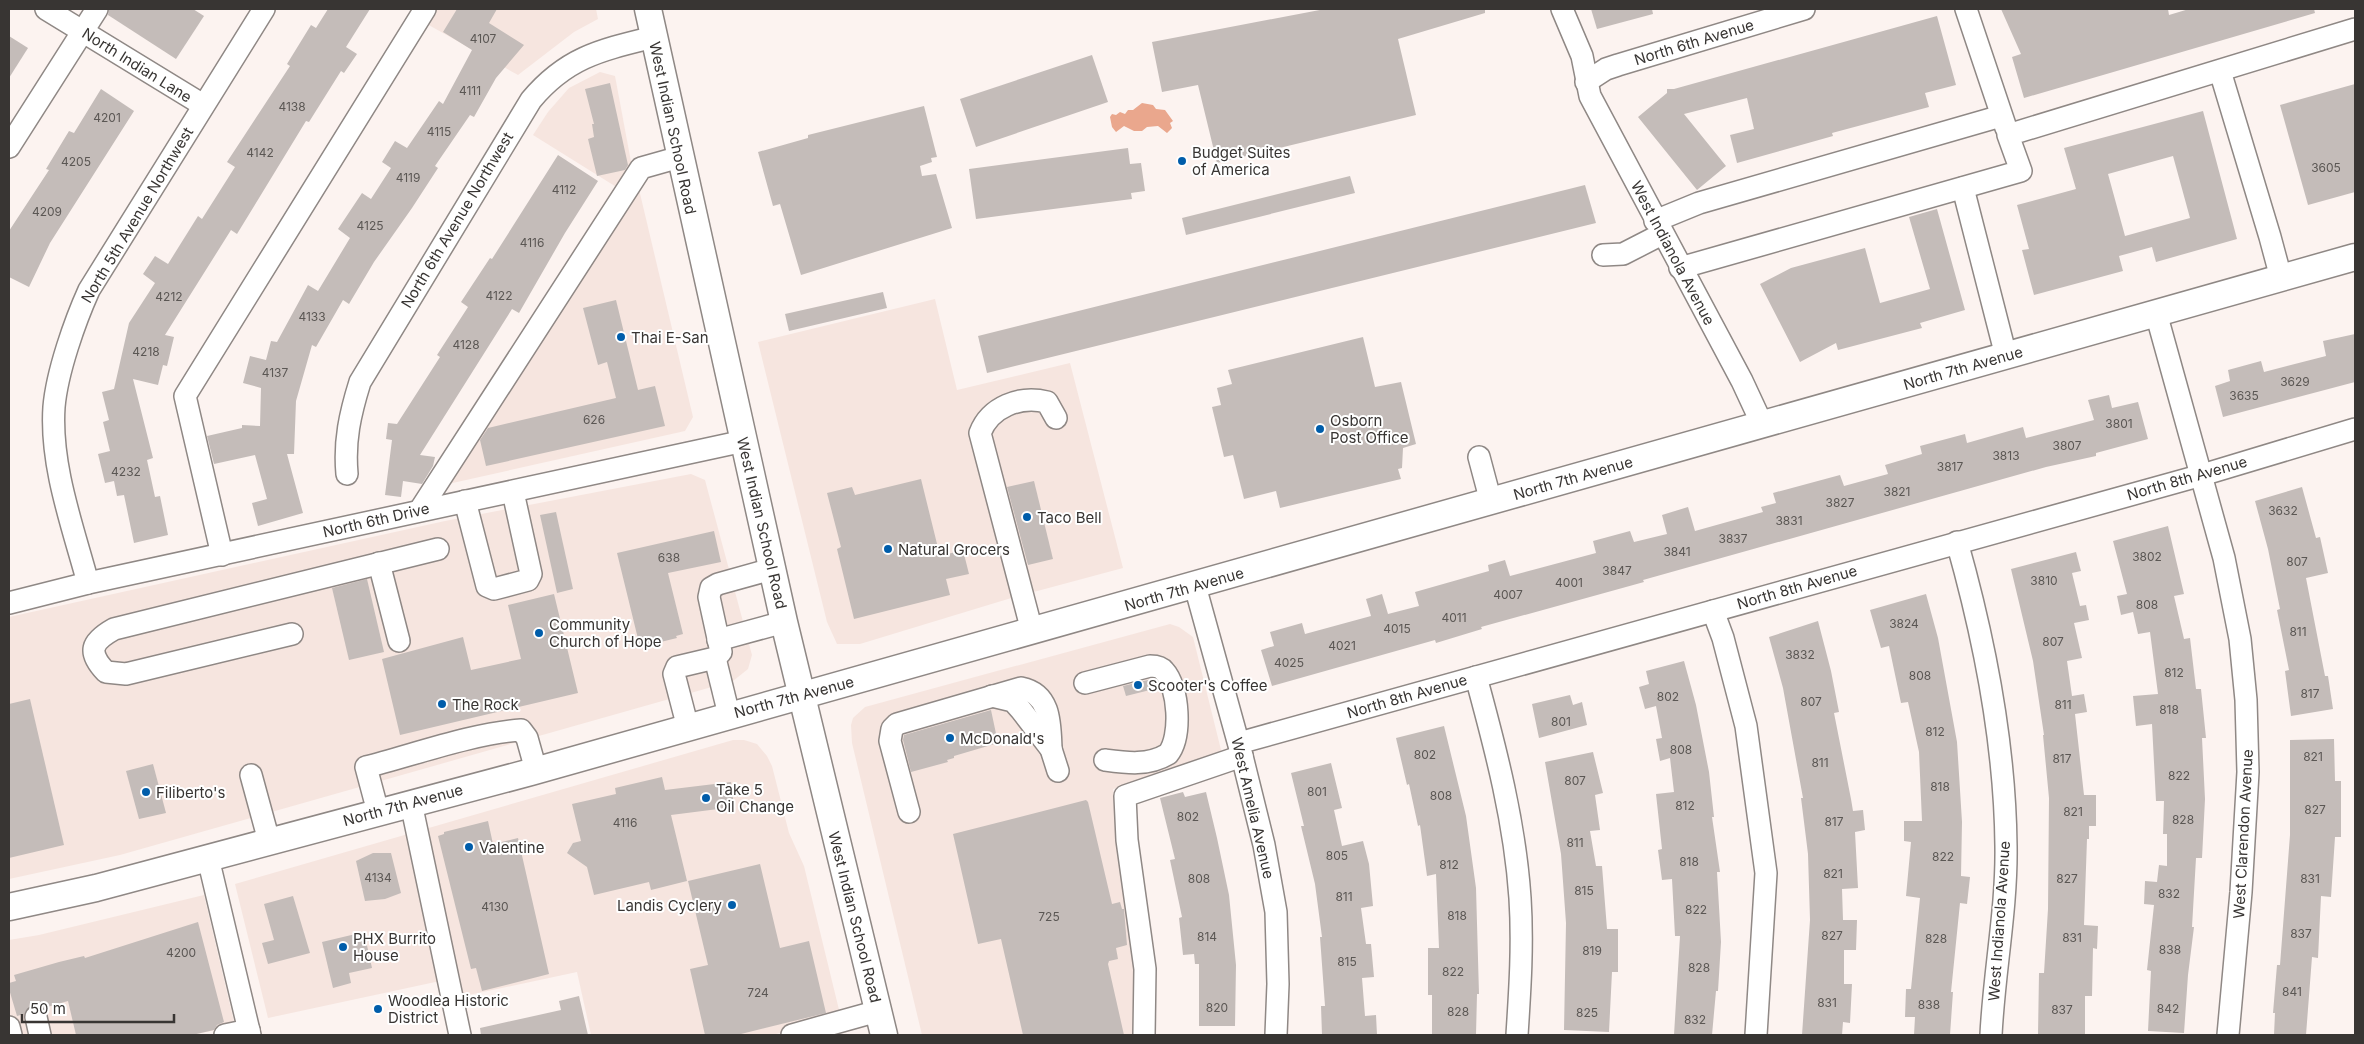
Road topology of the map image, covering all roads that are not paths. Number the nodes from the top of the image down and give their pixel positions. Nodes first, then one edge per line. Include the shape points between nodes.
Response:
1 (46, 9) edge
2 (97, 9) edge
3 (264, 9) edge
4 (426, 9) edge
5 (648, 9) edge
6 (1562, 9) edge
7 (1804, 9) edge
8 (1966, 9) edge
9 (2355, 29) edge
10 (83, 32) junction
11 (654, 37) junction
12 (2220, 71) junction
13 (1586, 82) junction
14 (203, 105) junction
15 (2005, 125) junction
16 (9, 147) edge
17 (680, 157) junction
18 (1963, 188) junction
19 (1658, 227) junction
20 (1603, 255) dead end
21 (2355, 257) edge
22 (1680, 268) junction
23 (2281, 278) junction
24 (2156, 313) junction
25 (2006, 356) junction
26 (1056, 418) dead end
27 (1762, 424) junction
28 (2355, 429) edge
29 (744, 441) junction
30 (1479, 456) dead end
31 (347, 474) dead end
32 (2202, 475) junction
33 (514, 492) junction
34 (466, 501) junction
35 (1491, 502) junction
36 (420, 510) junction
37 (1957, 542) junction
38 (438, 549) dead end
39 (222, 555) junction
40 (379, 563) junction
41 (772, 569) junction
42 (88, 583) junction
43 (1195, 586) junction
44 (9, 603) edge
45 (1713, 611) junction
46 (784, 622) junction
47 (1032, 631) junction
48 (292, 634) dead end
49 (399, 641) dead end
50 (717, 649) junction
51 (1476, 678) junction
52 (1086, 683) dead end
53 (802, 696) junction
54 (729, 715) junction
55 (688, 728) junction
56 (1240, 750) junction
57 (1104, 760) dead end
58 (536, 770) junction
59 (1058, 771) dead end
60 (251, 775) dead end
61 (411, 803) junction
62 (378, 812) junction
63 (909, 812) dead end
64 (269, 841) junction
65 (208, 858) junction
66 (9, 907) edge
67 (881, 1023) edge
68 (9, 1027) edge
69 (249, 1032) edge
70 (11, 1035) edge
71 (225, 1035) edge
72 (460, 1035) edge
73 (792, 1035) edge
74 (1144, 1035) edge
75 (1276, 1035) edge
76 (1517, 1035) edge
77 (1756, 1035) edge
78 (1991, 1035) edge
79 (2228, 1035) edge

1 - 10 street, North Indian Lane
2 - 10 street
3 - 14 street, North 5th Avenue Northwest
4 - 39 street via 185,396
5 - 11 main road, West Indian School Road
6 - 13 street, West Indianola Avenue via 1582,56
7 - 13 street, North 6th Avenue via 1618,65
8 - 15 street
9 - 12 street
10 - 14 street, North Indian Lane
10 - 16 street
11 - 17 main road, West Indian School Road
11 - 31 street, North 6th Avenue Northwest via 602,50 569,64 546,82 531,100 360,382 349,417 345,449
12 - 15 street
12 - 23 street
13 - 19 street, West Indianola Avenue via 1590,96
14 - 42 street, North 5th Avenue Northwest via 89,290 76,320 62,370 54,406 56,450 64,494
15 - 18 street via 2021,171
15 - 19 street via 1699,203
17 - 29 main road, West Indian School Road
17 - 36 street via 641,168
18 - 22 street
18 - 25 street
19 - 20 street via 1623,254
19 - 22 street, West Indianola Avenue
21 - 23 main road, North 7th Avenue
22 - 27 street, West Indianola Avenue
23 - 24 main road, North 7th Avenue
24 - 25 main road, North 7th Avenue
24 - 32 street, West Clarendon Avenue
25 - 27 main road, North 7th Avenue
26 - 47 street via 1047,402 1031,400 994,411 980,433
27 - 35 main road, North 7th Avenue
28 - 32 street, North 8th Avenue
29 - 33 street, North 6th Drive
29 - 41 main road, West Indian School Road
30 - 35 street
32 - 37 street, North 8th Avenue
32 - 79 street, West Clarendon Avenue via 2224,558 2240,639 2246,700 2248,772
33 - 34 street, North 6th Drive
33 - 34 street via 531,574 528,580 494,589 487,586
34 - 36 street, North 6th Drive
35 - 43 main road, North 7th Avenue
36 - 39 street, North 6th Drive
37 - 45 street, North 8th Avenue
37 - 78 street, West Indianola Avenue via 1981,630 2000,749 2004,798 2006,847
38 - 40 street
39 - 42 street, North 6th Drive
40 - 48 street via 114,629 99,638 93,648 96,662 106,672 126,674
40 - 49 street
41 - 46 main road, West Indian School Road
41 - 50 street via 711,588 709,596
42 - 44 street, North 6th Drive
43 - 47 main road, North 7th Avenue
43 - 56 street, West Amelia Avenue
45 - 51 street, North 8th Avenue
45 - 77 street via 1746,726 1766,873
46 - 50 street
46 - 53 main road, West Indian School Road
47 - 53 main road, North 7th Avenue
50 - 54 street
50 - 55 street via 677,667 674,674
51 - 56 street, North 8th Avenue
51 - 76 street via 1504,787 1520,898 1522,961
52 - 57 street via 1157,666 1164,671 1174,696 1176,740 1168,754 1149,762
53 - 54 main road, North 7th Avenue
53 - 67 main road, West Indian School Road
54 - 55 main road, North 7th Avenue
55 - 58 main road, North 7th Avenue
56 - 74 street, North 8th Avenue via 1125,796 1127,840 1145,969
56 - 75 street, West Amelia Avenue via 1264,845 1276,912
58 - 61 main road, North 7th Avenue
58 - 62 street via 527,738 521,730 505,731 366,767
59 - 63 street via 1051,749 1050,724 1039,695 1020,688 896,724 890,740
60 - 64 street
61 - 62 main road, North 7th Avenue
61 - 72 street
62 - 64 main road, North 7th Avenue
64 - 65 main road, North 7th Avenue
65 - 66 main road, North 7th Avenue
65 - 69 street
67 - 73 street
68 - 70 street
69 - 71 street

